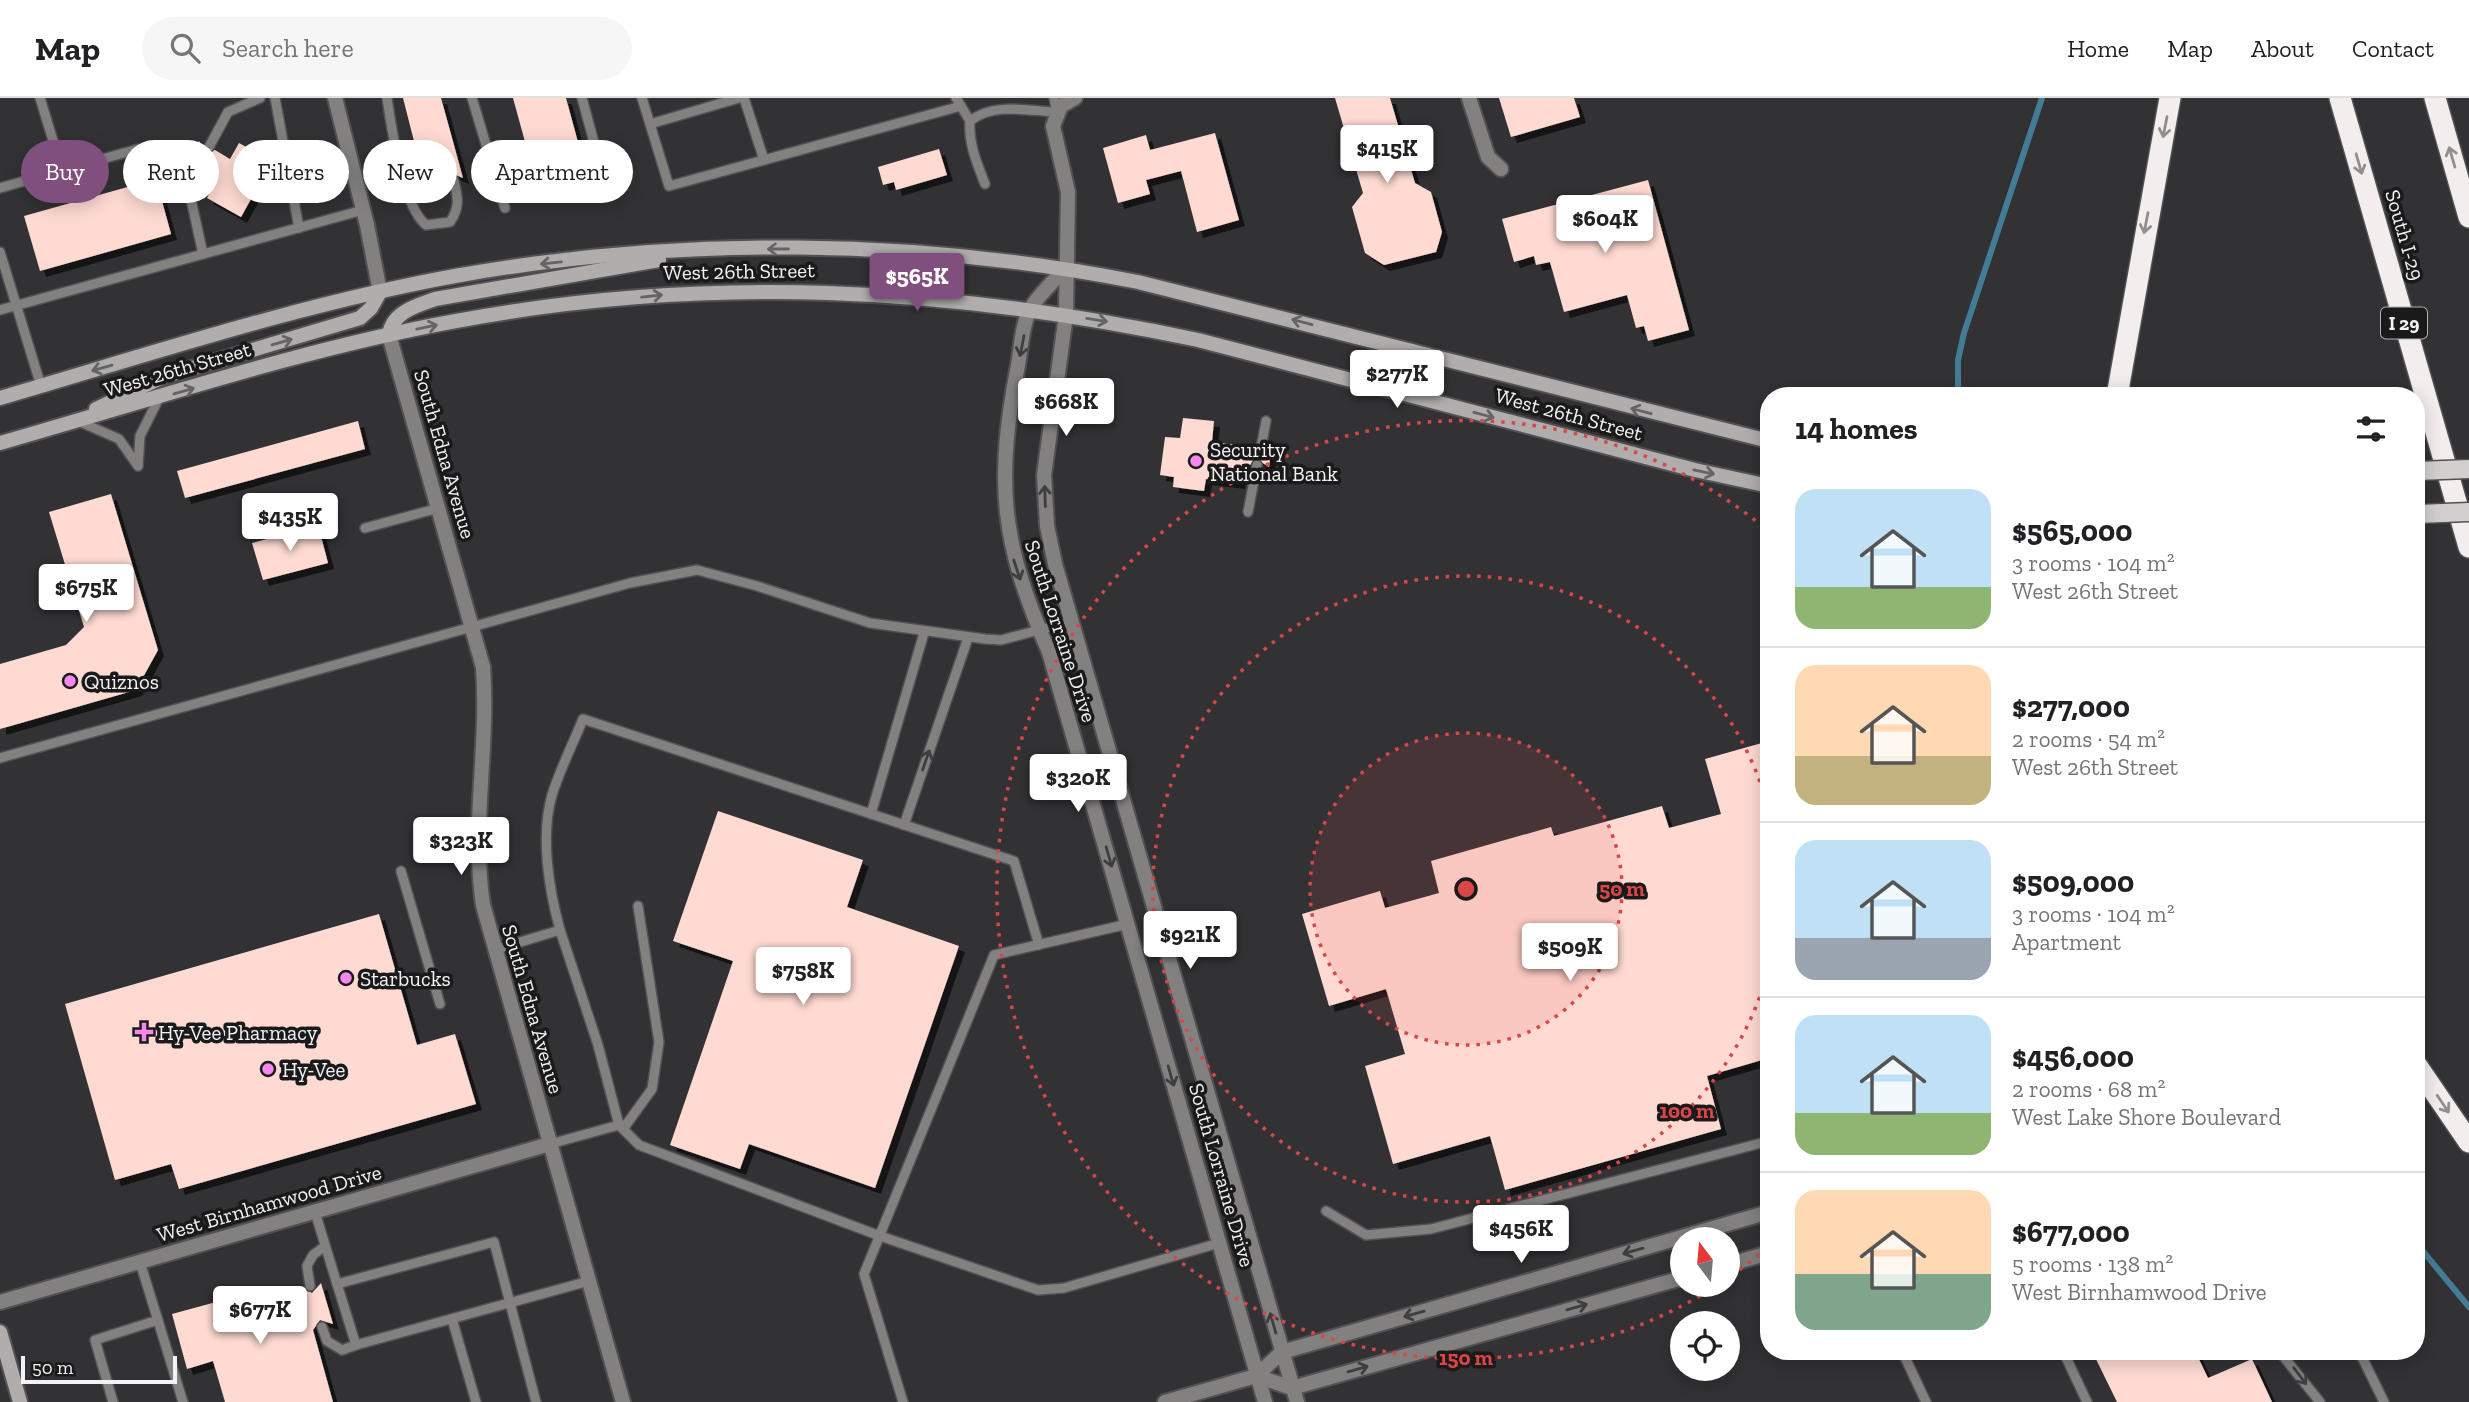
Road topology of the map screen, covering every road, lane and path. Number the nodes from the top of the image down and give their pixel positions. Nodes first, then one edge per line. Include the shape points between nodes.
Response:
1 (40, 98) edge
2 (261, 98) edge
3 (275, 98) edge
4 (335, 98) edge
5 (387, 98) edge
6 (472, 98) edge
7 (582, 98) edge
8 (642, 98) edge
9 (742, 98) edge
10 (1075, 98) edge
11 (1469, 98) edge
12 (2170, 98) edge
13 (2340, 98) edge
14 (2435, 98) edge
15 (958, 102) edge
16 (1056, 105) edge
17 (970, 121) junction
18 (650, 124) junction
19 (53, 140) edge
20 (213, 140) edge
21 (396, 140) edge
22 (594, 140) edge
23 (764, 160) junction
24 (1501, 169) dead end
25 (21, 182) edge
26 (985, 184) dead end
27 (0, 188) edge
28 (457, 193) edge
29 (192, 203) edge
30 (412, 203) edge
31 (505, 208) dead end
32 (363, 210) junction
33 (2469, 216) edge
34 (299, 228) junction
35 (715, 250) junction
36 (0, 252) edge
37 (203, 254) junction
38 (1066, 268) junction
39 (380, 292) junction
40 (18, 305) junction
41 (0, 310) edge
42 (1029, 310) junction
43 (1066, 314) junction
44 (389, 335) junction
45 (41, 386) junction
46 (2119, 387) edge
47 (2423, 387) edge
48 (2425, 394) edge
49 (0, 397) edge
50 (159, 398) junction
51 (78, 421) junction
52 (1266, 421) dead end
53 (58, 426) junction
54 (1760, 440) edge
55 (0, 443) edge
56 (1261, 448) dead end
57 (1257, 466) dead end
58 (2469, 469) edge
59 (2425, 471) edge
60 (1760, 484) edge
61 (439, 508) junction
62 (1248, 512) dead end
63 (2469, 512) edge
64 (2425, 514) edge
65 (365, 527) dead end
66 (2469, 547) edge
67 (1073, 621) junction
68 (474, 628) junction
69 (1040, 631) junction
70 (924, 633) junction
71 (968, 638) junction
72 (0, 758) edge
73 (871, 814) junction
74 (904, 825) junction
75 (401, 871) dead end
76 (638, 906) dead end
77 (1128, 924) junction
78 (560, 930) junction
79 (1040, 944) junction
80 (494, 950) junction
81 (440, 1004) dead end
82 (2425, 1078) edge
83 (619, 1125) junction
84 (2469, 1142) edge
85 (1760, 1143) edge
86 (550, 1144) junction
87 (1326, 1211) dead end
88 (315, 1212) junction
89 (1760, 1215) edge
90 (880, 1236) junction
91 (1219, 1243) junction
92 (325, 1246) junction
93 (1760, 1256) edge
94 (1740, 1261) edge
95 (140, 1262) junction
96 (589, 1281) junction
97 (1670, 1282) edge
98 (337, 1284) junction
99 (310, 1286) dead end
100 (0, 1302) edge
101 (510, 1304) junction
102 (452, 1319) junction
103 (158, 1320) junction
104 (322, 1327) dead end
105 (0, 1332) edge
106 (356, 1345) junction
107 (1282, 1352) junction
108 (1906, 1360) edge
109 (2067, 1360) edge
110 (2286, 1360) edge
111 (2363, 1360) edge
112 (1256, 1376) junction
113 (1295, 1395) edge
114 (20, 1402) edge
115 (113, 1402) edge
116 (183, 1402) edge
117 (476, 1402) edge
118 (536, 1402) edge
119 (623, 1402) edge
120 (903, 1402) edge
121 (1164, 1402) edge
122 (1265, 1402) edge
123 (1926, 1402) edge
124 (2087, 1402) edge
125 (2320, 1402) edge
126 (2384, 1402) edge

1 - 19 lane
2 - 20 lane via 228,112
3 - 34 lane
4 - 32 street
5 - 21 lane
6 - 31 lane
7 - 22 lane
8 - 18 lane
9 - 18 lane
9 - 23 lane
10 - 16 street
11 - 24 street via 1488,157
12 -> 46 highway
13 -> 47 highway, South I-29 / I 29
33 -> 14 highway
15 - 17 lane
15 - 23 lane
16 - 17 lane via 995,109
16 - 38 street, South Lorraine Drive via 1053,136 1068,192
17 - 26 lane via 971,144
18 - 23 lane via 669,186
25 - 27 lane
28 - 30 lane via 457,212 450,222 426,225 417,218
29 - 37 lane
32 - 34 lane
32 - 39 street
34 - 37 lane
38 -> 35 main road, West 26th Street via 906,252
35 -> 39 main road, West 26th Street via 526,266
35 - 44 main road via 435,299 396,318
36 - 40 lane
37 - 40 lane
38 - 42 street
38 - 43 street, South Lorraine Drive
54 -> 38 main road, West 26th Street via 1234,305
39 -> 45 main road, West 26th Street
53 -> 39 main road via 165,376 360,318
40 - 41 lane
40 - 45 lane
42 - 43 main road, West 26th Street
44 -> 42 main road, West 26th Street via 515,311 668,294 875,293
42 -> 69 street, South Lorraine Drive via 1012,399 1004,502 1013,559
43 -> 60 main road, West 26th Street via 1198,340
67 -> 43 street, South Lorraine Drive via 1055,564 1044,499
50 -> 44 main road, West 26th Street
44 - 61 street, South Edna Avenue
45 - 49 main road, West 26th Street
48 -> 66 highway, South I-29 / I 29
50 - 51 main road, West 26th Street
50 - 51 lane via 140,436 138,466 118,439
51 - 53 main road, West 26th Street
52 - 56 lane
53 - 55 main road, West 26th Street
57 - 62 lane
58 - 59 main road, bridge
61 - 65 lane
61 - 68 street, South Edna Avenue
63 - 64 main road, bridge
67 - 69 lane
107 -> 67 street, South Lorraine Drive
68 - 70 lane via 630,583 697,570 870,623
68 - 72 lane
68 - 80 street, South Edna Avenue via 485,699 477,860
69 - 71 lane via 1001,639
69 -> 77 street, South Lorraine Drive
70 - 71 lane
70 - 73 lane
74 -> 71 lane
73 - 74 lane
73 - 78 lane via 583,719 551,796 547,831 552,900
74 - 79 lane via 1014,861
75 - 81 lane
76 - 83 lane via 659,1042 652,1089 626,1125
77 - 79 lane
77 -> 91 street, South Lorraine Drive
78 - 80 lane
78 - 83 lane
79 - 90 lane via 994,956
80 - 86 street, South Edna Avenue
82 -> 84 highway
83 - 86 lane
83 - 90 lane via 639,1145
85 - 87 lane via 1432,1229 1366,1235
86 - 88 street, West Birnhamwood Drive
86 - 96 street, South Edna Avenue
88 - 92 lane
88 - 95 street, West Birnhamwood Drive
89 -> 107 street
90 - 91 lane via 1038,1290 1064,1288
90 - 120 lane via 864,1275
91 - 112 street, South Lorraine Drive
92 - 98 lane
92 - 99 lane via 307,1266
93 - 94 street
95 - 100 street, West Birnhamwood Drive
95 - 103 lane
96 - 101 lane
96 - 119 street, South Edna Avenue
113 -> 97 street
98 - 101 lane via 494,1242
98 - 106 lane
101 - 102 lane
101 - 118 lane
102 - 106 lane
102 - 117 lane
103 - 115 lane via 95,1340
103 - 116 lane
104 - 106 lane via 327,1341 342,1350
105 - 114 main road
107 - 112 street
107 - 113 street, South Lorraine Drive
108 - 123 lane
109 - 124 lane
110 -> 125 lane
111 - 126 lane
112 - 113 street
112 - 121 street
112 - 122 street, South Lorraine Drive

